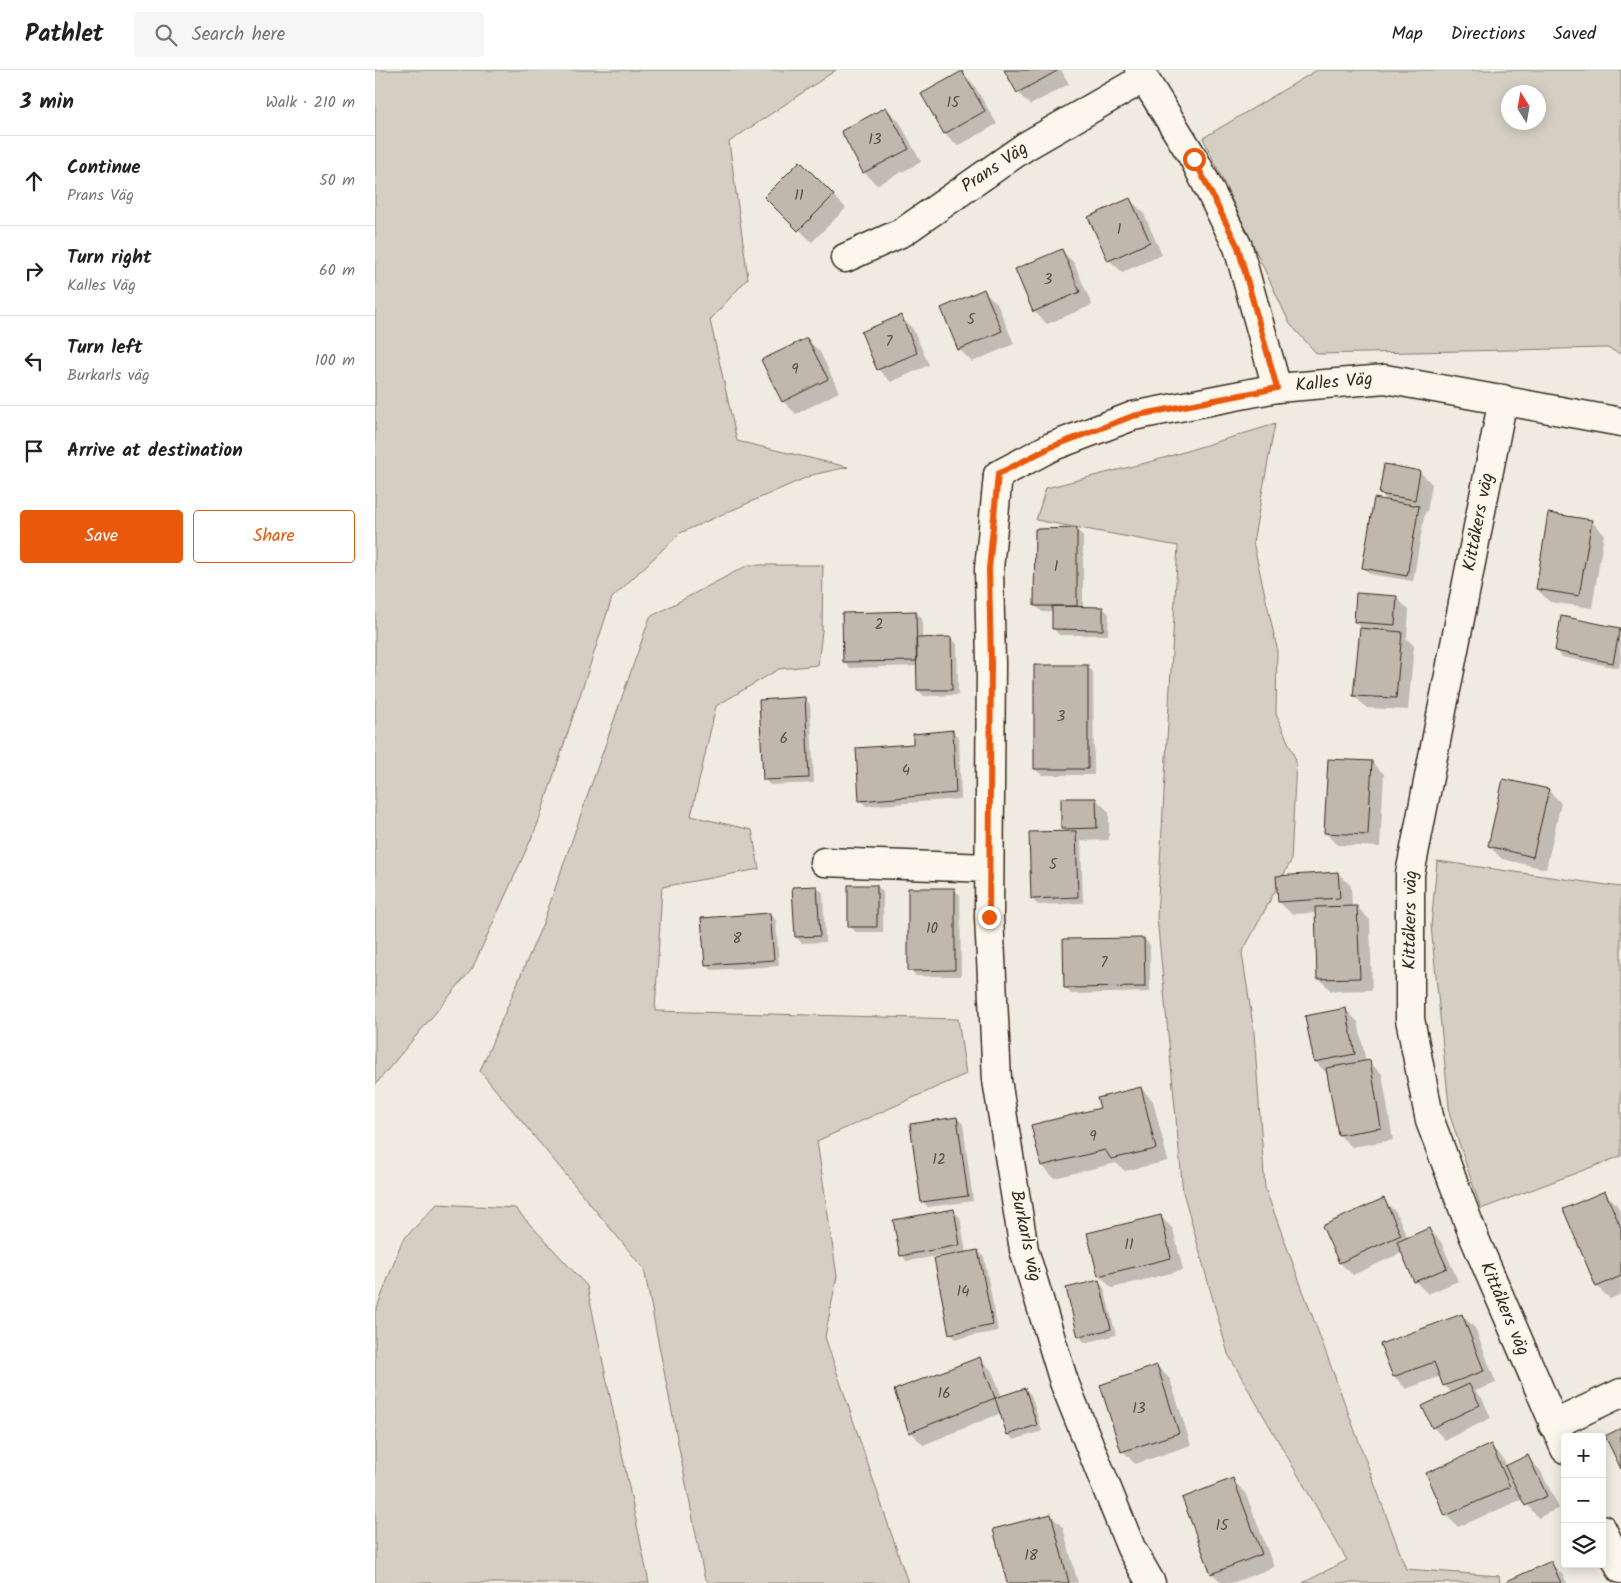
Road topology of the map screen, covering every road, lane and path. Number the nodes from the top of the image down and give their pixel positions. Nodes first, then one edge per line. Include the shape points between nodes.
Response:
1 (1141, 74) edge
2 (845, 258) dead end
3 (1277, 388) junction
4 (1503, 399) junction
5 (1621, 422) edge
6 (998, 474) joint
7 (824, 862) dead end
8 (989, 868) junction
9 (1621, 1393) edge
10 (1553, 1425) junction
11 (1561, 1441) edge
12 (1606, 1537) edge
13 (1621, 1569) edge
14 (1151, 1583) edge

1 - 2 street, Prans Väg via 1026,146 903,232
1 - 3 street, Prans Väg via 1194,159 1238,247
3 - 4 street, Kalles Väg via 1385,379
3 - 6 street, Kalles Väg via 1133,416 1051,447
4 - 5 street, Kalles Väg
4 - 10 street, Kittåkers väg via 1410,874 1410,1018 1430,1121 1474,1237
6 - 8 street, Burkarls väg via 989,569
7 - 8 street
8 - 14 street, Burkarls väg via 997,1080 1025,1250 1064,1382 1131,1548
9 - 10 street
10 - 11 street, Kittåkers väg
12 - 13 street

